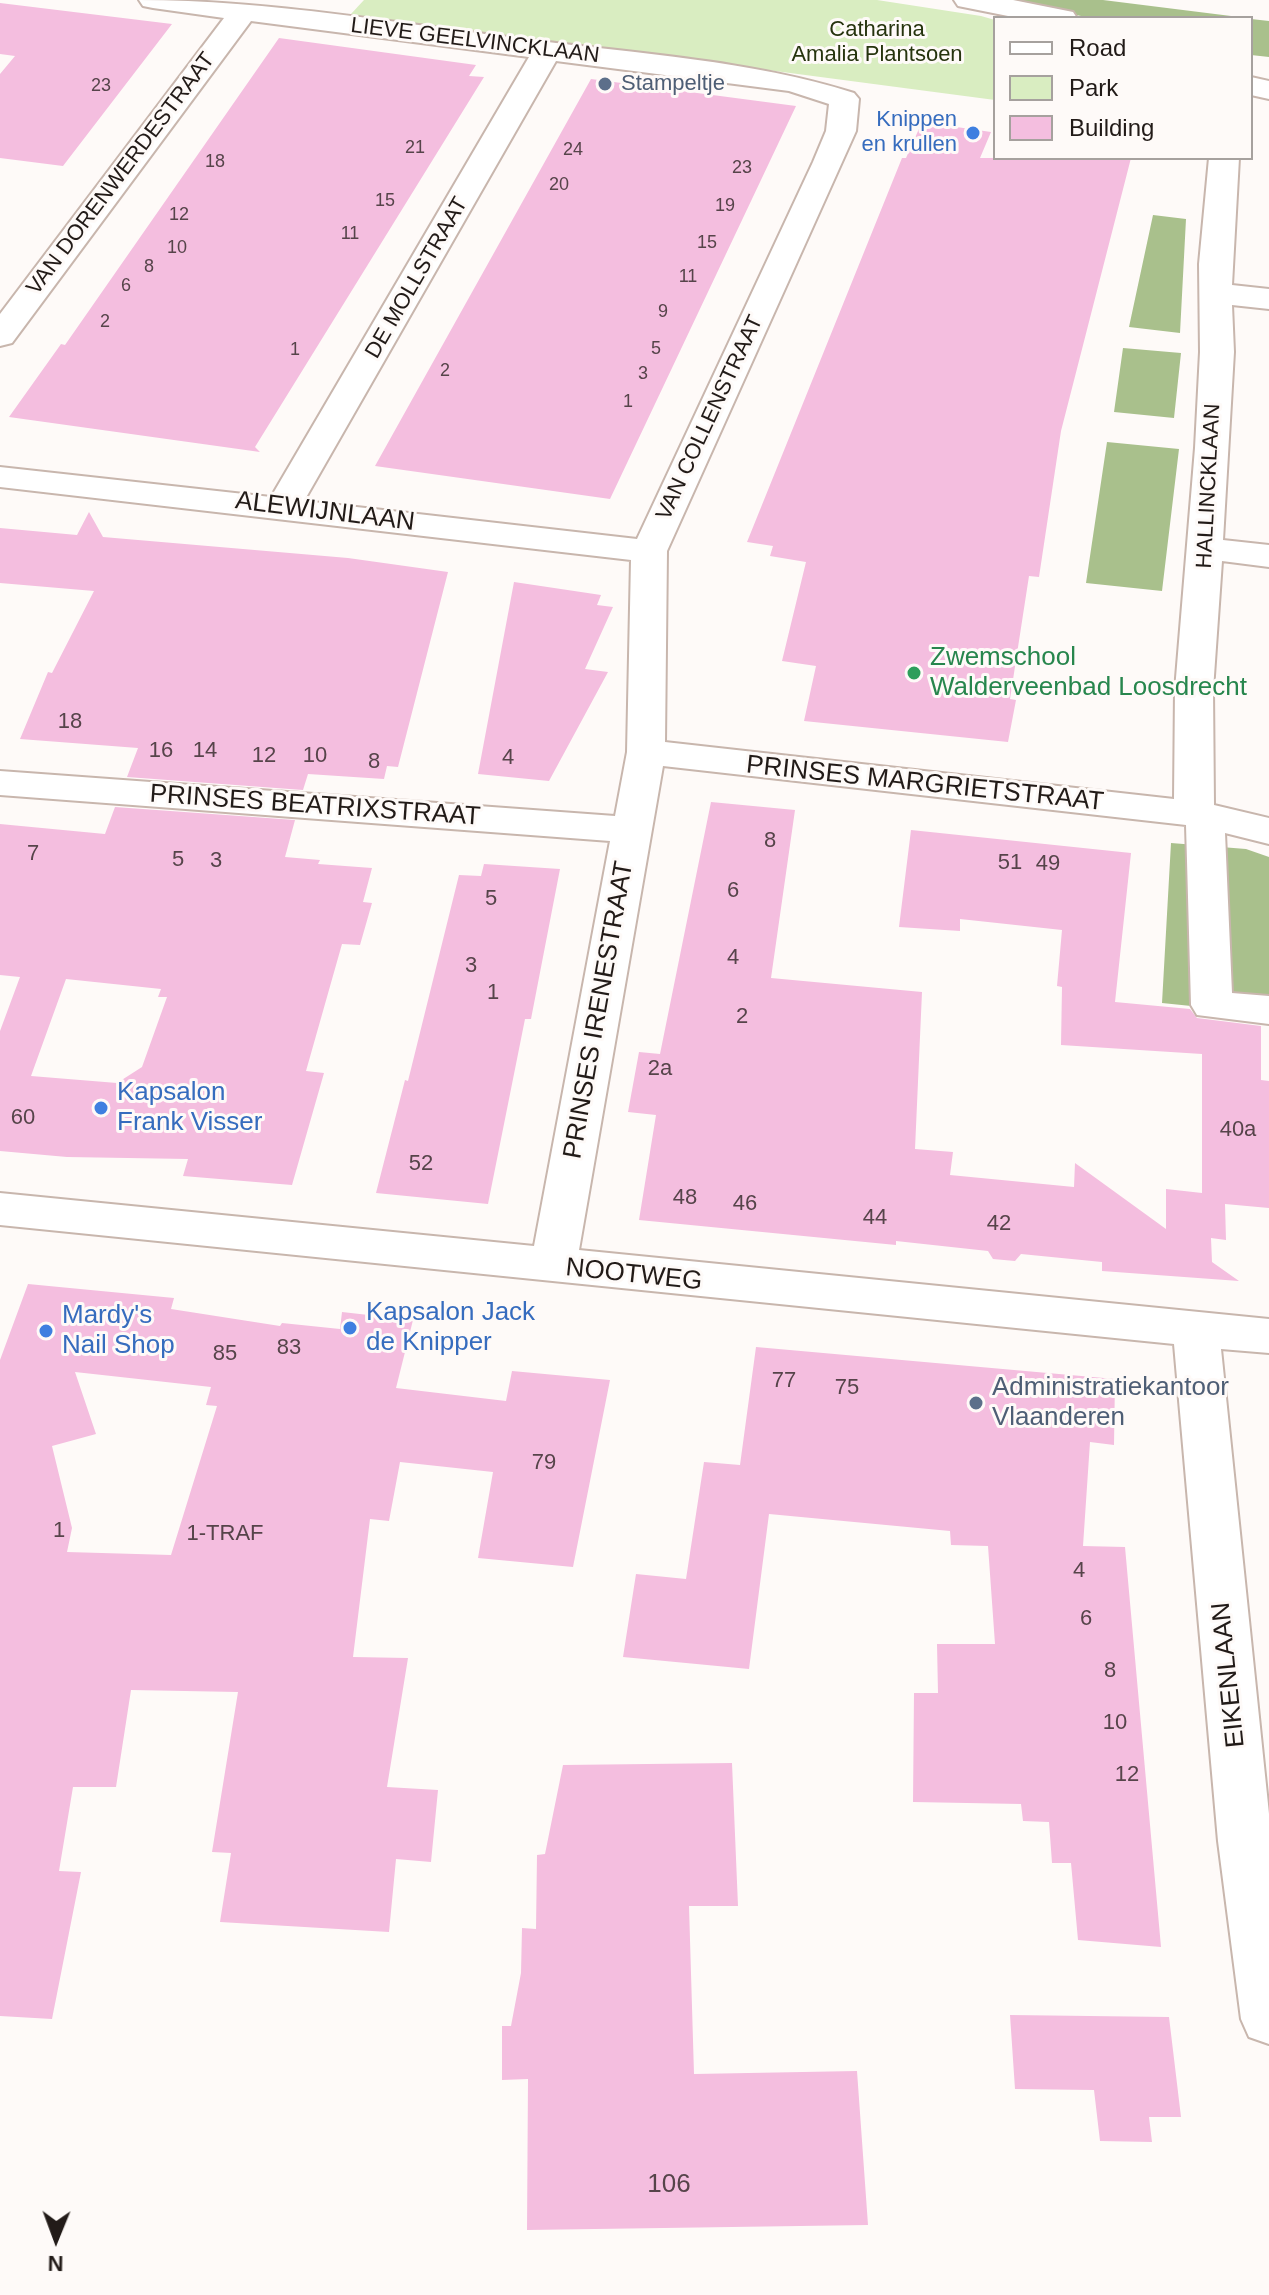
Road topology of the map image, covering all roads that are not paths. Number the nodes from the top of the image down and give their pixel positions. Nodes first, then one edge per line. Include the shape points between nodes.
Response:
1 (153, 0) edge
2 (968, 0) edge
3 (243, 12) junction
4 (1052, 16) edge
5 (548, 49) junction
6 (844, 99) joint
7 (1224, 160) edge
8 (1216, 293) junction
9 (1269, 299) edge
10 (0, 336) edge
11 (0, 477) edge
12 (284, 506) junction
13 (1205, 548) junction
14 (649, 551) junction
15 (1269, 556) edge
16 (646, 752) junction
17 (0, 783) edge
18 (1200, 814) junction
19 (630, 830) junction
20 (1269, 831) edge
21 (1269, 1010) edge
22 (0, 1209) edge
23 (553, 1267) junction
24 (1196, 1330) junction
25 (1269, 1336) edge
26 (1269, 2019) edge

1 - 3 street, LIEVE GEELVINCKLAAN
2 - 4 street
3 - 5 street, LIEVE GEELVINCKLAAN
3 - 10 street, VAN DORENWERDESTRAAT
5 - 6 street, LIEVE GEELVINCKLAAN via 793,83
5 - 12 street, DE MOLLSTRAAT
6 - 14 street, VAN COLLENSTRAAT via 841,131 741,382
7 - 8 street, HALLINCKLAAN
8 - 9 street
8 - 13 street, HALLINCKLAAN
11 - 12 street, ALEWIJNLAAN
12 - 14 street, ALEWIJNLAAN
13 - 15 street
13 - 18 street, HALLINCKLAAN via 1194,690
14 - 16 street, VAN COLLENSTRAAT
16 - 18 street, PRINSES MARGRIETSTRAAT
16 - 19 street, PRINSES IRENESTRAAT
17 - 19 street, PRINSES BEATRIXSTRAAT
18 - 20 street, PRINSES MARGRIETSTRAAT
18 - 21 street via 1212,1005
19 - 23 street, PRINSES IRENESTRAAT
22 - 23 street, NOOTWEG
23 - 24 street, NOOTWEG
24 - 25 street, NOOTWEG
24 - 26 street, EIKENLAAN via 1245,1841

